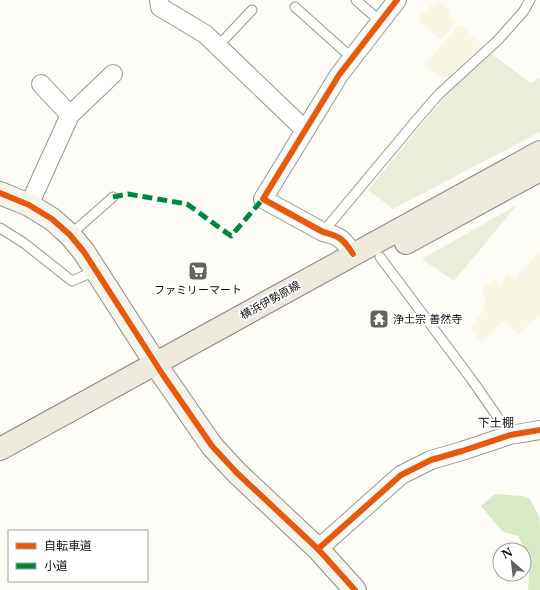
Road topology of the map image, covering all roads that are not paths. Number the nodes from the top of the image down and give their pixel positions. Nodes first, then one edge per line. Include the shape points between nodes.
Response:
1 (158, 0) edge
2 (356, 0) edge
3 (397, 0) edge
4 (530, 0) edge
5 (295, 7) dead end
6 (252, 10) dead end
7 (380, 21) junction
8 (218, 46) junction
9 (352, 58) junction
10 (113, 74) dead end
11 (41, 84) dead end
12 (70, 115) junction
13 (305, 130) junction
14 (540, 152) edge
15 (540, 170) edge
16 (0, 193) edge
17 (113, 197) dead end
18 (29, 205) junction
19 (0, 228) edge
20 (323, 232) junction
21 (70, 235) junction
22 (353, 254) junction
23 (380, 257) junction
24 (95, 271) junction
25 (160, 369) junction
26 (540, 430) edge
27 (510, 435) junction
28 (0, 449) edge
29 (0, 465) edge
30 (318, 549) junction
31 (355, 590) edge

1 - 8 street via 160,7 206,34
2 - 7 lane
3 - 7 street
4 - 20 lane via 523,12 498,40 440,94
5 - 9 lane
6 - 8 lane
7 - 9 street
8 - 13 street
9 - 13 street
10 - 12 street
11 - 12 street
12 - 18 street
13 - 20 street via 263,199
14 - 22 main road, 横浜伊勢原線
15 - 23 main road, 横浜伊勢原線
16 - 18 street
17 - 21 lane
18 - 21 street via 52,219
19 - 24 lane via 24,243 72,281
20 - 22 street via 338,237 346,243
21 - 24 street
22 - 25 main road, 横浜伊勢原線
23 - 25 main road, 横浜伊勢原線
23 - 27 lane
24 - 25 street
25 - 28 main road, 横浜伊勢原線
25 - 29 main road, 横浜伊勢原線
25 - 30 street via 212,446 237,474
26 - 27 street
27 - 30 street via 431,460 401,475
30 - 31 street

